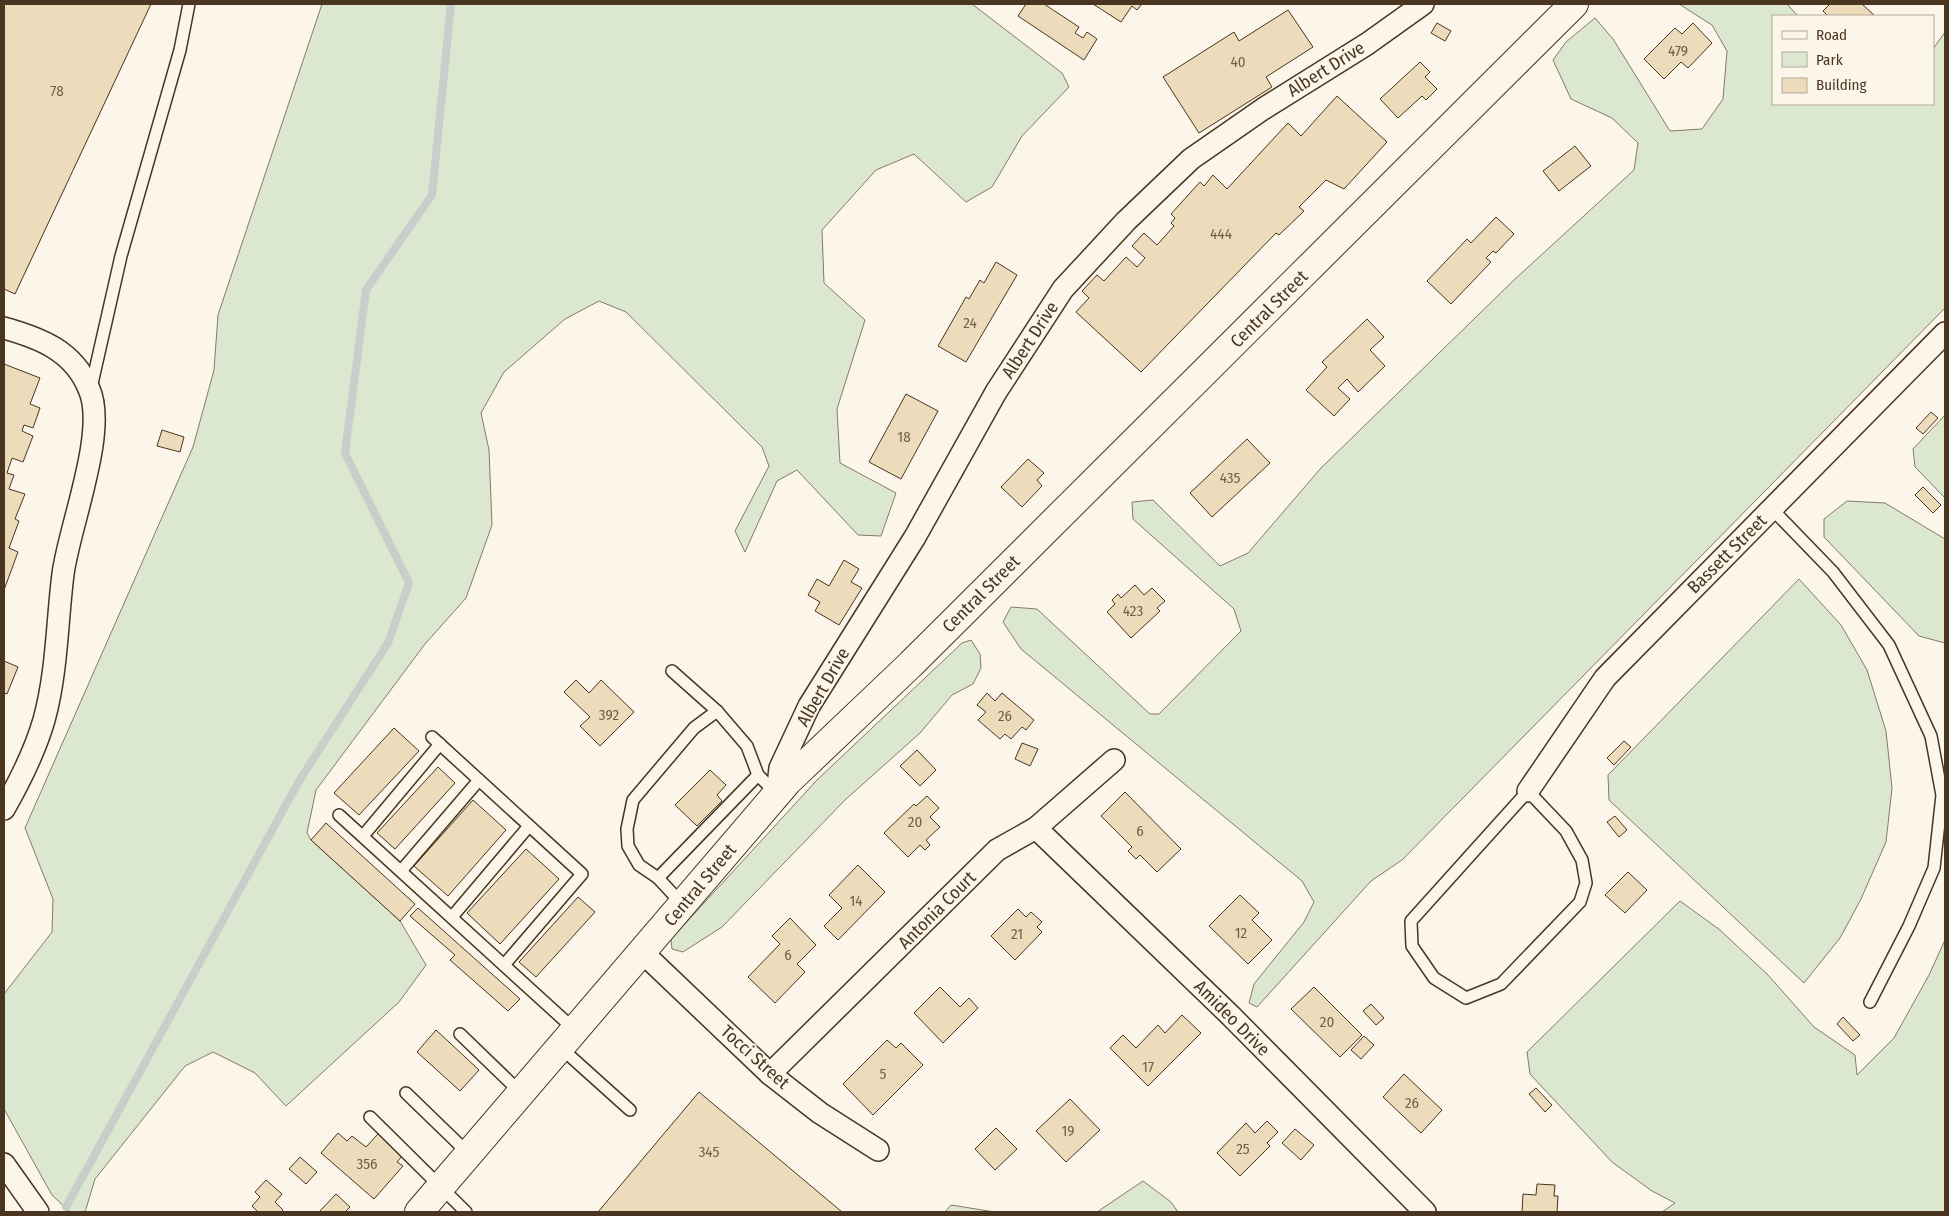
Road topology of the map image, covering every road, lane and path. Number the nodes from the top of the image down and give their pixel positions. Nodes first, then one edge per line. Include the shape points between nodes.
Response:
1 (190, 4) edge
2 (1423, 4) edge
3 (1574, 4) edge
4 (4, 328) edge
5 (1945, 333) edge
6 (90, 390) junction
7 (1772, 509) junction
8 (672, 671) dead end
9 (717, 711) junction
10 (1114, 760) dead end
11 (479, 780) junction
12 (767, 785) junction
13 (1528, 791) junction
14 (4, 809) edge
15 (339, 815) dead end
16 (529, 826) junction
17 (1036, 828) junction
18 (363, 836) junction
19 (401, 872) junction
20 (658, 878) junction
21 (683, 905) junction
22 (452, 917) junction
23 (642, 952) junction
24 (504, 965) junction
25 (1870, 1002) dead end
26 (460, 1034) dead end
27 (568, 1039) junction
28 (770, 1074) junction
29 (406, 1092) dead end
30 (521, 1093) junction
31 (630, 1110) dead end
32 (370, 1117) dead end
33 (878, 1150) dead end
34 (469, 1154) junction
35 (4, 1164) edge
36 (440, 1188) junction
37 (38, 1212) edge
38 (419, 1212) edge
39 (466, 1212) edge
40 (1425, 1212) edge

1 - 6 lane via 180,50 121,256
2 - 12 street, Albert Drive via 1191,160 1126,221 1063,289 996,392 915,537 809,706 780,768
3 - 12 main road, Central Street via 918,657
4 - 6 street via 52,345 81,373
5 - 7 street, Bassett Street
6 - 14 street via 94,409 91,451 64,571 44,720 21,778
7 - 13 street, Bassett Street via 1605,678
7 - 25 lane via 1833,572 1889,645 1931,736 1942,795 1934,868
8 - 9 lane
9 - 12 lane via 747,746
9 - 20 lane via 694,728 633,800 627,829 628,846 639,865
10 - 17 street, Antonia Court
11 - 16 lane
11 - 18 lane via 436,741
11 - 19 lane
12 - 20 lane
12 - 21 main road, Central Street
13 - 13 lane via 1411,921 1412,946 1434,978 1466,998 1500,984 1580,902 1586,883 1582,860 1566,832
15 - 18 lane
16 - 22 lane
16 - 24 lane via 582,874
17 - 28 street, Antonia Court via 997,850
17 - 40 street, Amideo Drive via 1231,1016
18 - 19 lane
19 - 22 lane
20 - 21 lane
21 - 23 main road, Central Street
22 - 24 lane
23 - 27 main road, Central Street
23 - 28 street, Tocci Street
24 - 27 lane
26 - 30 lane
27 - 30 main road, Central Street
27 - 31 lane
28 - 33 street, Tocci Street via 820,1113
29 - 34 lane
30 - 34 main road, Central Street
32 - 36 lane
34 - 36 main road, Central Street
35 - 37 street
36 - 38 main road, Central Street
36 - 39 lane

